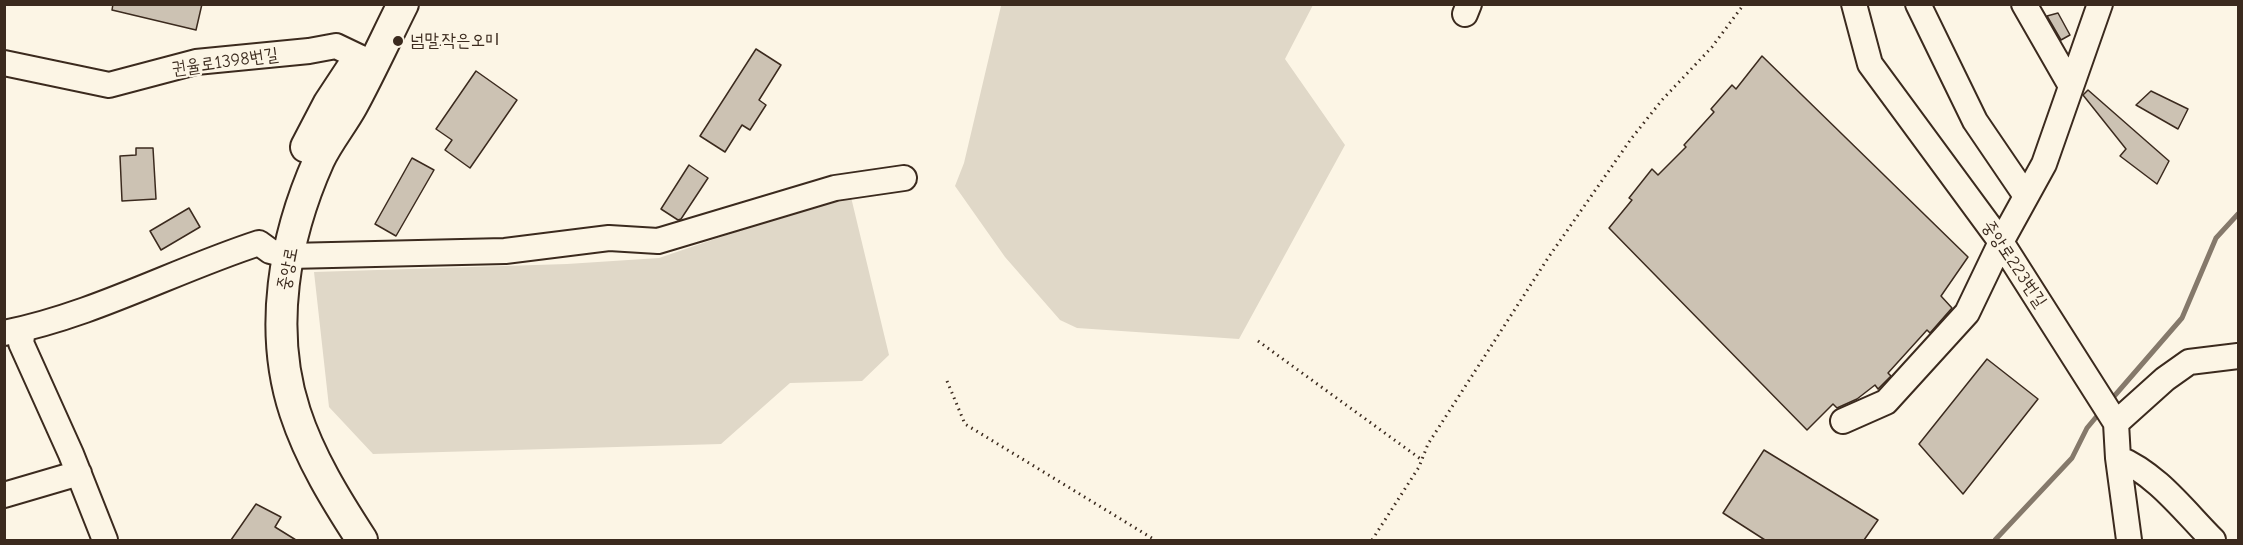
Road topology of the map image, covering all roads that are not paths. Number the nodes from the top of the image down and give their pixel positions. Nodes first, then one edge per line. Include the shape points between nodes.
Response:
1 (382, 4) edge
2 (403, 4) edge
3 (1854, 4) edge
4 (1918, 4) edge
5 (2024, 4) edge
6 (2100, 4) edge
7 (366, 62) junction
8 (4, 63) edge
9 (2071, 86) junction
10 (904, 178) dead end
11 (2026, 196) junction
12 (2001, 242) junction
13 (280, 253) junction
14 (14, 331) edge
15 (2238, 356) edge
16 (2114, 419) junction
17 (1843, 421) dead end
18 (2118, 458) junction
19 (79, 473) junction
20 (4, 495) edge
21 (105, 540) edge
22 (345, 540) edge
23 (362, 540) edge
24 (2129, 540) edge
25 (2213, 540) edge

1 - 7 main road, 중앙로
2 - 7 main road, 중앙로
3 - 12 street, 중앙로223번길 via 1870,64
4 - 11 street via 1975,121
5 - 9 street
6 - 9 street
7 - 8 street, 권율로1398번길 via 336,46 196,62 109,85
7 - 13 main road, 중앙로 via 329,102 300,160 281,205
9 - 11 street via 2044,164
10 - 13 street via 835,188 658,241 609,238 505,251
11 - 12 street
12 - 16 street, 중앙로223번길
12 - 17 street via 1966,313 1886,402
13 - 14 street via 259,243 210,258 107,303
13 - 22 main road, 중앙로 via 266,300 267,358 279,416 294,454
13 - 23 main road, 중앙로 via 281,340 295,412 310,450
14 - 19 street
15 - 16 street via 2189,362
16 - 18 street, 중앙로223번길
18 - 24 street, 중앙로223번길
18 - 25 street via 2136,466
19 - 20 street
19 - 21 street

